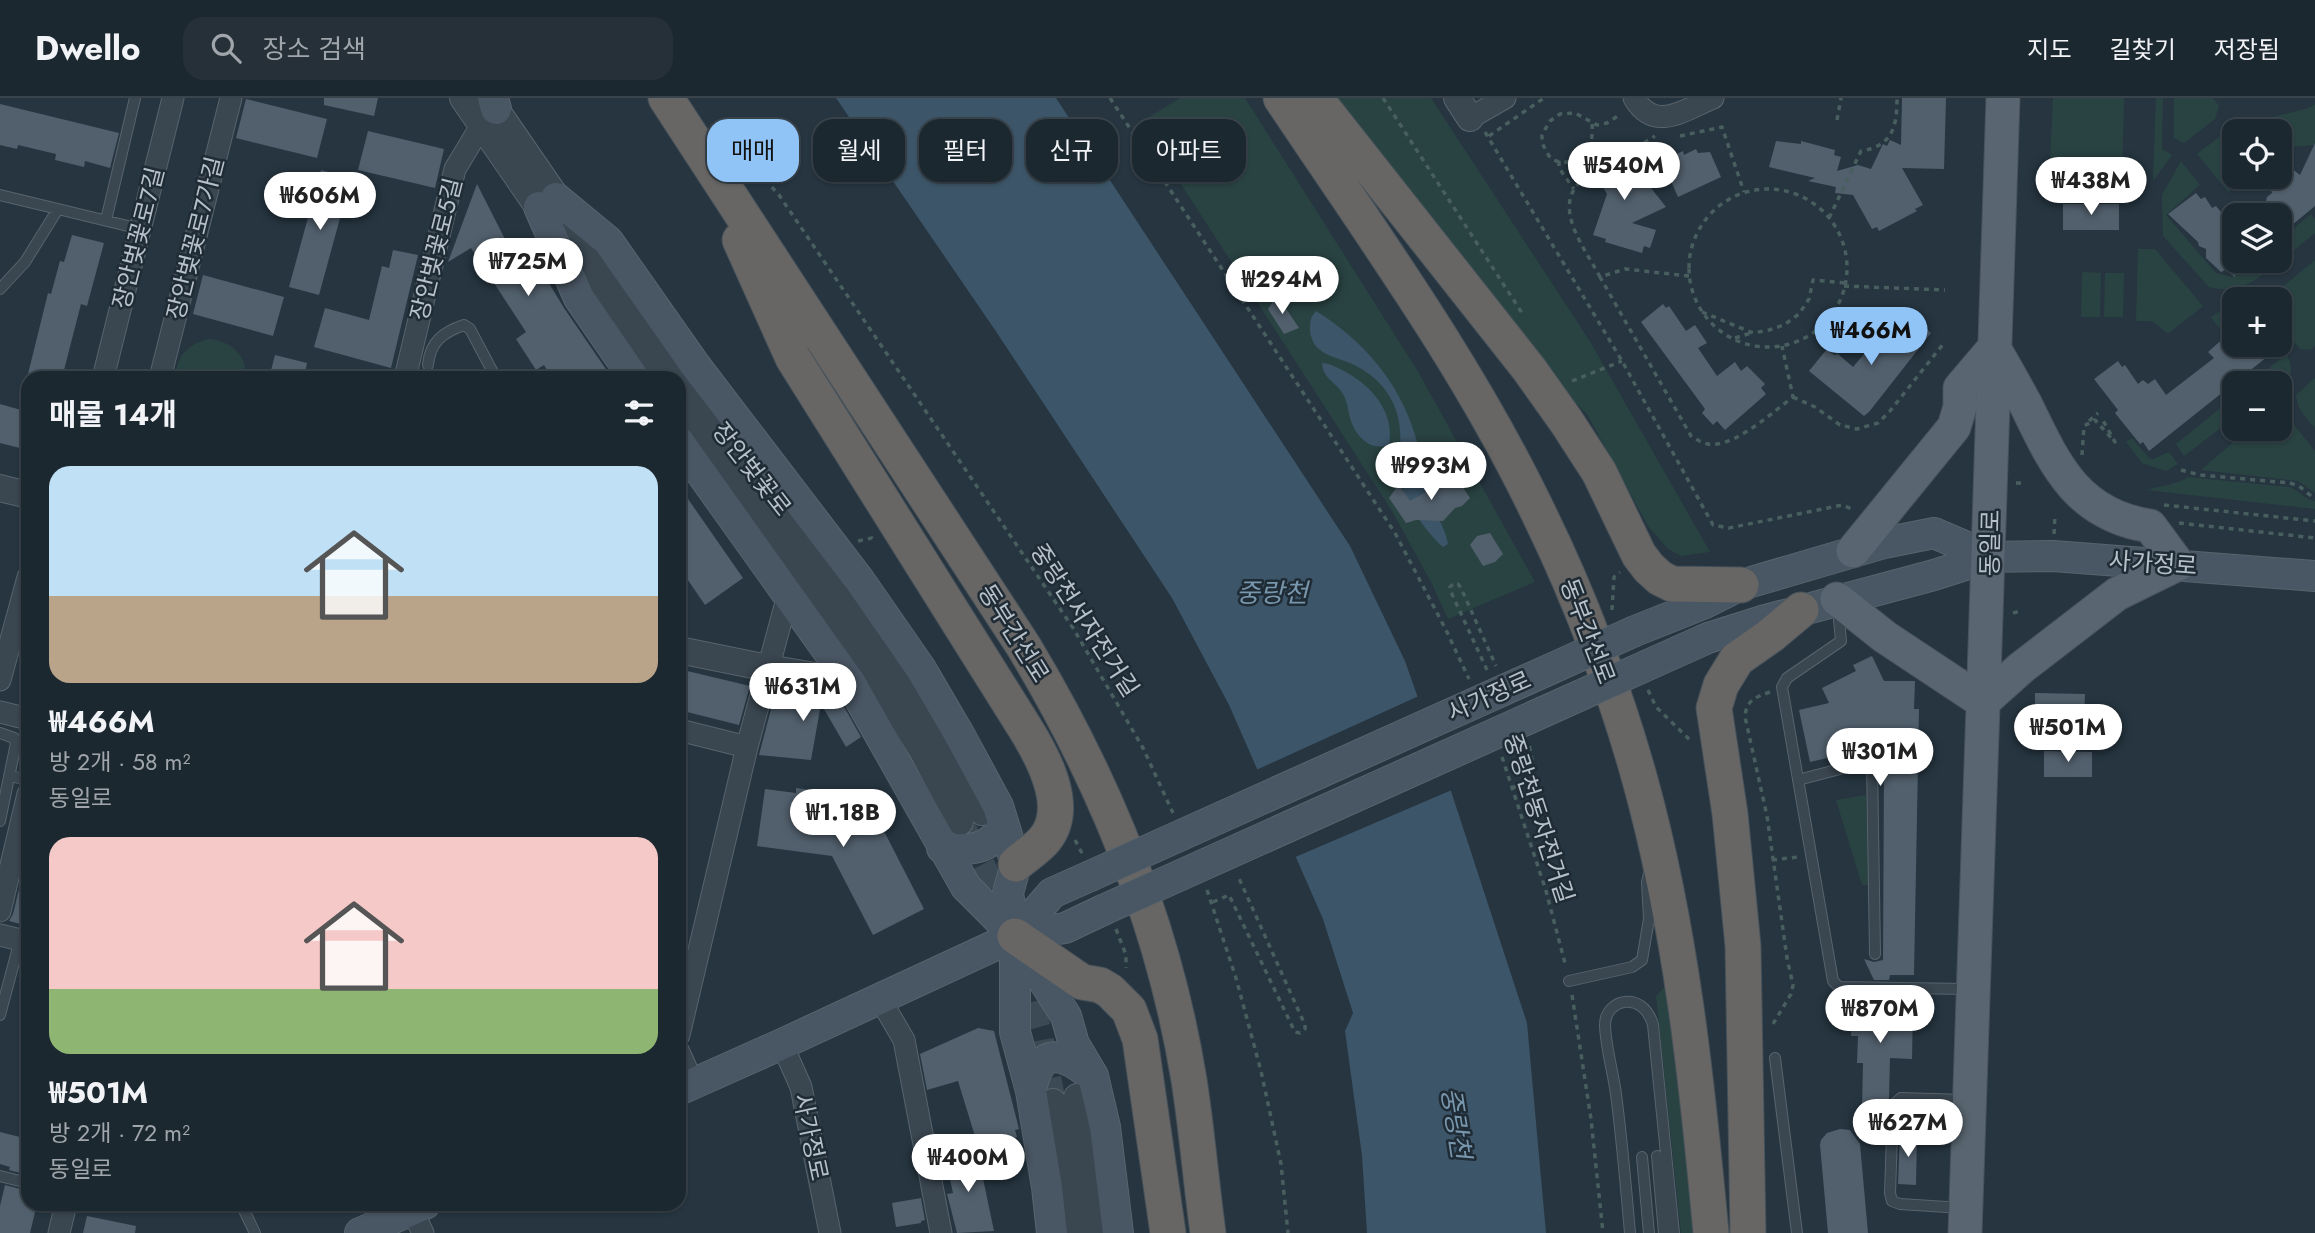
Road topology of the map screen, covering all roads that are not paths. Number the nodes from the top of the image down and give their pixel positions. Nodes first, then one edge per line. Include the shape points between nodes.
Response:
1 (135, 98) edge
2 (173, 98) edge
3 (231, 98) edge
4 (463, 98) edge
5 (666, 98) edge
6 (1281, 98) edge
7 (1315, 98) edge
8 (1504, 98) edge
9 (1713, 98) edge
10 (2003, 98) edge
11 (1625, 102) edge
12 (489, 108) edge
13 (1463, 108) edge
14 (707, 134) edge
15 (726, 182) edge
16 (737, 182) edge
17 (0, 195) edge
18 (547, 203) junction
19 (58, 209) junction
20 (106, 220) junction
21 (140, 229) junction
22 (0, 289) edge
23 (1994, 348) junction
24 (428, 365) dead end
25 (105, 371) edge
26 (162, 371) edge
27 (407, 371) edge
28 (492, 371) edge
29 (629, 371) edge
30 (652, 371) edge
31 (686, 420) edge
32 (686, 452) edge
33 (0, 488) edge
34 (21, 493) edge
35 (1853, 551) junction
36 (1990, 557) junction
37 (2178, 564) junction
38 (2315, 576) edge
39 (1741, 585) junction
40 (788, 595) junction
41 (1837, 599) junction
42 (21, 603) edge
43 (1801, 610) junction
44 (686, 651) edge
45 (768, 668) junction
46 (0, 680) edge
47 (850, 681) junction
48 (1983, 702) junction
49 (0, 712) edge
50 (21, 717) edge
51 (686, 732) edge
52 (0, 733) edge
53 (747, 747) junction
54 (10, 776) junction
55 (21, 778) edge
56 (1798, 780) junction
57 (982, 819) junction
58 (0, 821) edge
59 (21, 823) edge
60 (942, 848) junction
61 (1658, 853) junction
62 (1016, 864) junction
63 (0, 911) edge
64 (1015, 936) junction
65 (16, 939) edge
66 (1875, 954) dead end
67 (1569, 981) road end
68 (1973, 989) junction
69 (880, 999) junction
70 (686, 1005) edge
71 (0, 1015) edge
72 (782, 1044) junction
73 (1774, 1058) dead end
74 (686, 1086) edge
75 (1063, 1091) junction
76 (1969, 1100) junction
77 (1657, 1156) dead end
78 (1642, 1157) dead end
79 (0, 1175) edge
80 (21, 1181) edge
81 (64, 1211) edge
82 (245, 1211) edge
83 (1667, 1212) junction
84 (420, 1216) edge
85 (1965, 1221) edge
86 (59, 1233) edge
87 (256, 1233) edge
88 (360, 1233) edge
89 (830, 1233) edge
90 (941, 1233) edge
91 (1052, 1233) edge
92 (1073, 1233) edge
93 (1098, 1233) edge
94 (1118, 1233) edge
95 (1168, 1233) edge
96 (1208, 1233) edge
97 (1630, 1233) edge
98 (1649, 1233) edge
99 (1664, 1233) edge
100 (1674, 1233) edge
101 (1711, 1233) edge
102 (1748, 1233) edge
103 (1797, 1233) edge

1 - 20 lane
2 - 21 street, 장안벚꽃로7길
3 - 26 street, 장안벚꽃로7가길
4 - 12 street
5 - 14 highway, 동부간선로
6 - 61 highway, 동부간선로 via 1454,359 1540,514 1623,725
7 - 39 highway via 1566,421 1599,472 1649,568 1672,584
8 - 13 street
9 - 11 street via 1658,118
10 - 23 main road, 동일로
12 - 18 street
12 - 27 street, 장안벚꽃로5길 via 455,169
15 - 62 highway via 793,358 1048,769 1055,804 1050,832
16 - 96 highway, 동부간선로 via 1024,647 1084,754 1145,903 1169,986 1189,1080
17 - 19 lane
18 - 29 main road via 579,298
18 - 30 street
18 - 57 main road via 608,241 695,365 860,581 921,669 998,806
19 - 20 lane
19 - 22 lane via 25,262
20 - 21 lane
21 - 25 street, 장안벚꽃로7길
23 - 35 main road via 1960,388 1954,428
23 - 36 main road, 동일로
23 - 37 main road via 2062,473 2111,516 2150,526
24 - 28 lane via 433,344 464,325
31 - 57 street, 장안벚꽃로 via 868,667 922,750
32 - 40 main road
33 - 34 street
35 - 36 main road, 사가정로 via 1934,533
35 - 39 main road, 사가정로
36 - 37 main road, 사가정로
36 - 41 main road, 사가정로
36 - 48 main road, 동일로
37 - 38 main road, 사가정로
37 - 48 main road via 2117,594
39 - 64 main road, 사가정로, bridge via 1052,893
40 - 45 street
40 - 47 main road
41 - 43 main road, 사가정로
41 - 48 main road
41 - 56 lane via 1840,641 1787,678 1782,687
42 - 46 street
43 - 64 main road, 사가정로, bridge via 1708,638 1065,928
43 - 102 highway via 1737,659 1714,708 1743,946
44 - 45 street
45 - 47 street
45 - 53 street
47 - 60 main road
48 - 68 main road, 동일로
49 - 50 street
51 - 53 street
52 - 54 lane via 16,740
53 - 70 street
54 - 55 lane
54 - 58 lane
56 - 66 lane via 1877,763
56 - 68 lane via 1836,985
57 - 60 main road via 996,837 980,848
57 - 62 main road
59 - 63 street
60 - 64 main road via 966,887
61 - 67 lane via 1647,882 1649,919 1642,960 1632,967
61 - 101 highway, 동부간선로 via 1682,976
62 - 64 main road via 1008,893
64 - 69 main road, 사가정로
64 - 75 main road via 1015,1032
64 - 75 main road via 1066,1016 1074,1044
64 - 95 highway via 1082,982 1110,991 1129,1010 1140,1039
65 - 71 lane
68 - 76 main road, 동일로
69 - 72 main road, 사가정로
69 - 90 street via 904,1040
72 - 74 main road, 사가정로
72 - 89 street, 사가정로 via 801,1087
73 - 103 lane
75 - 91 main road via 1047,1187
75 - 92 street via 1063,1154
75 - 93 street via 1090,1169
75 - 94 main road via 1105,1127
76 - 85 main road, 동일로
76 - 85 lane via 1901,1098 1893,1105 1892,1201
77 - 83 lane
78 - 98 lane
79 - 80 lane
81 - 86 street
82 - 87 lane
83 - 97 lane via 1653,1025 1646,1008 1620,1003 1608,1013 1605,1027
83 - 99 lane
83 - 100 lane
84 - 88 main road

